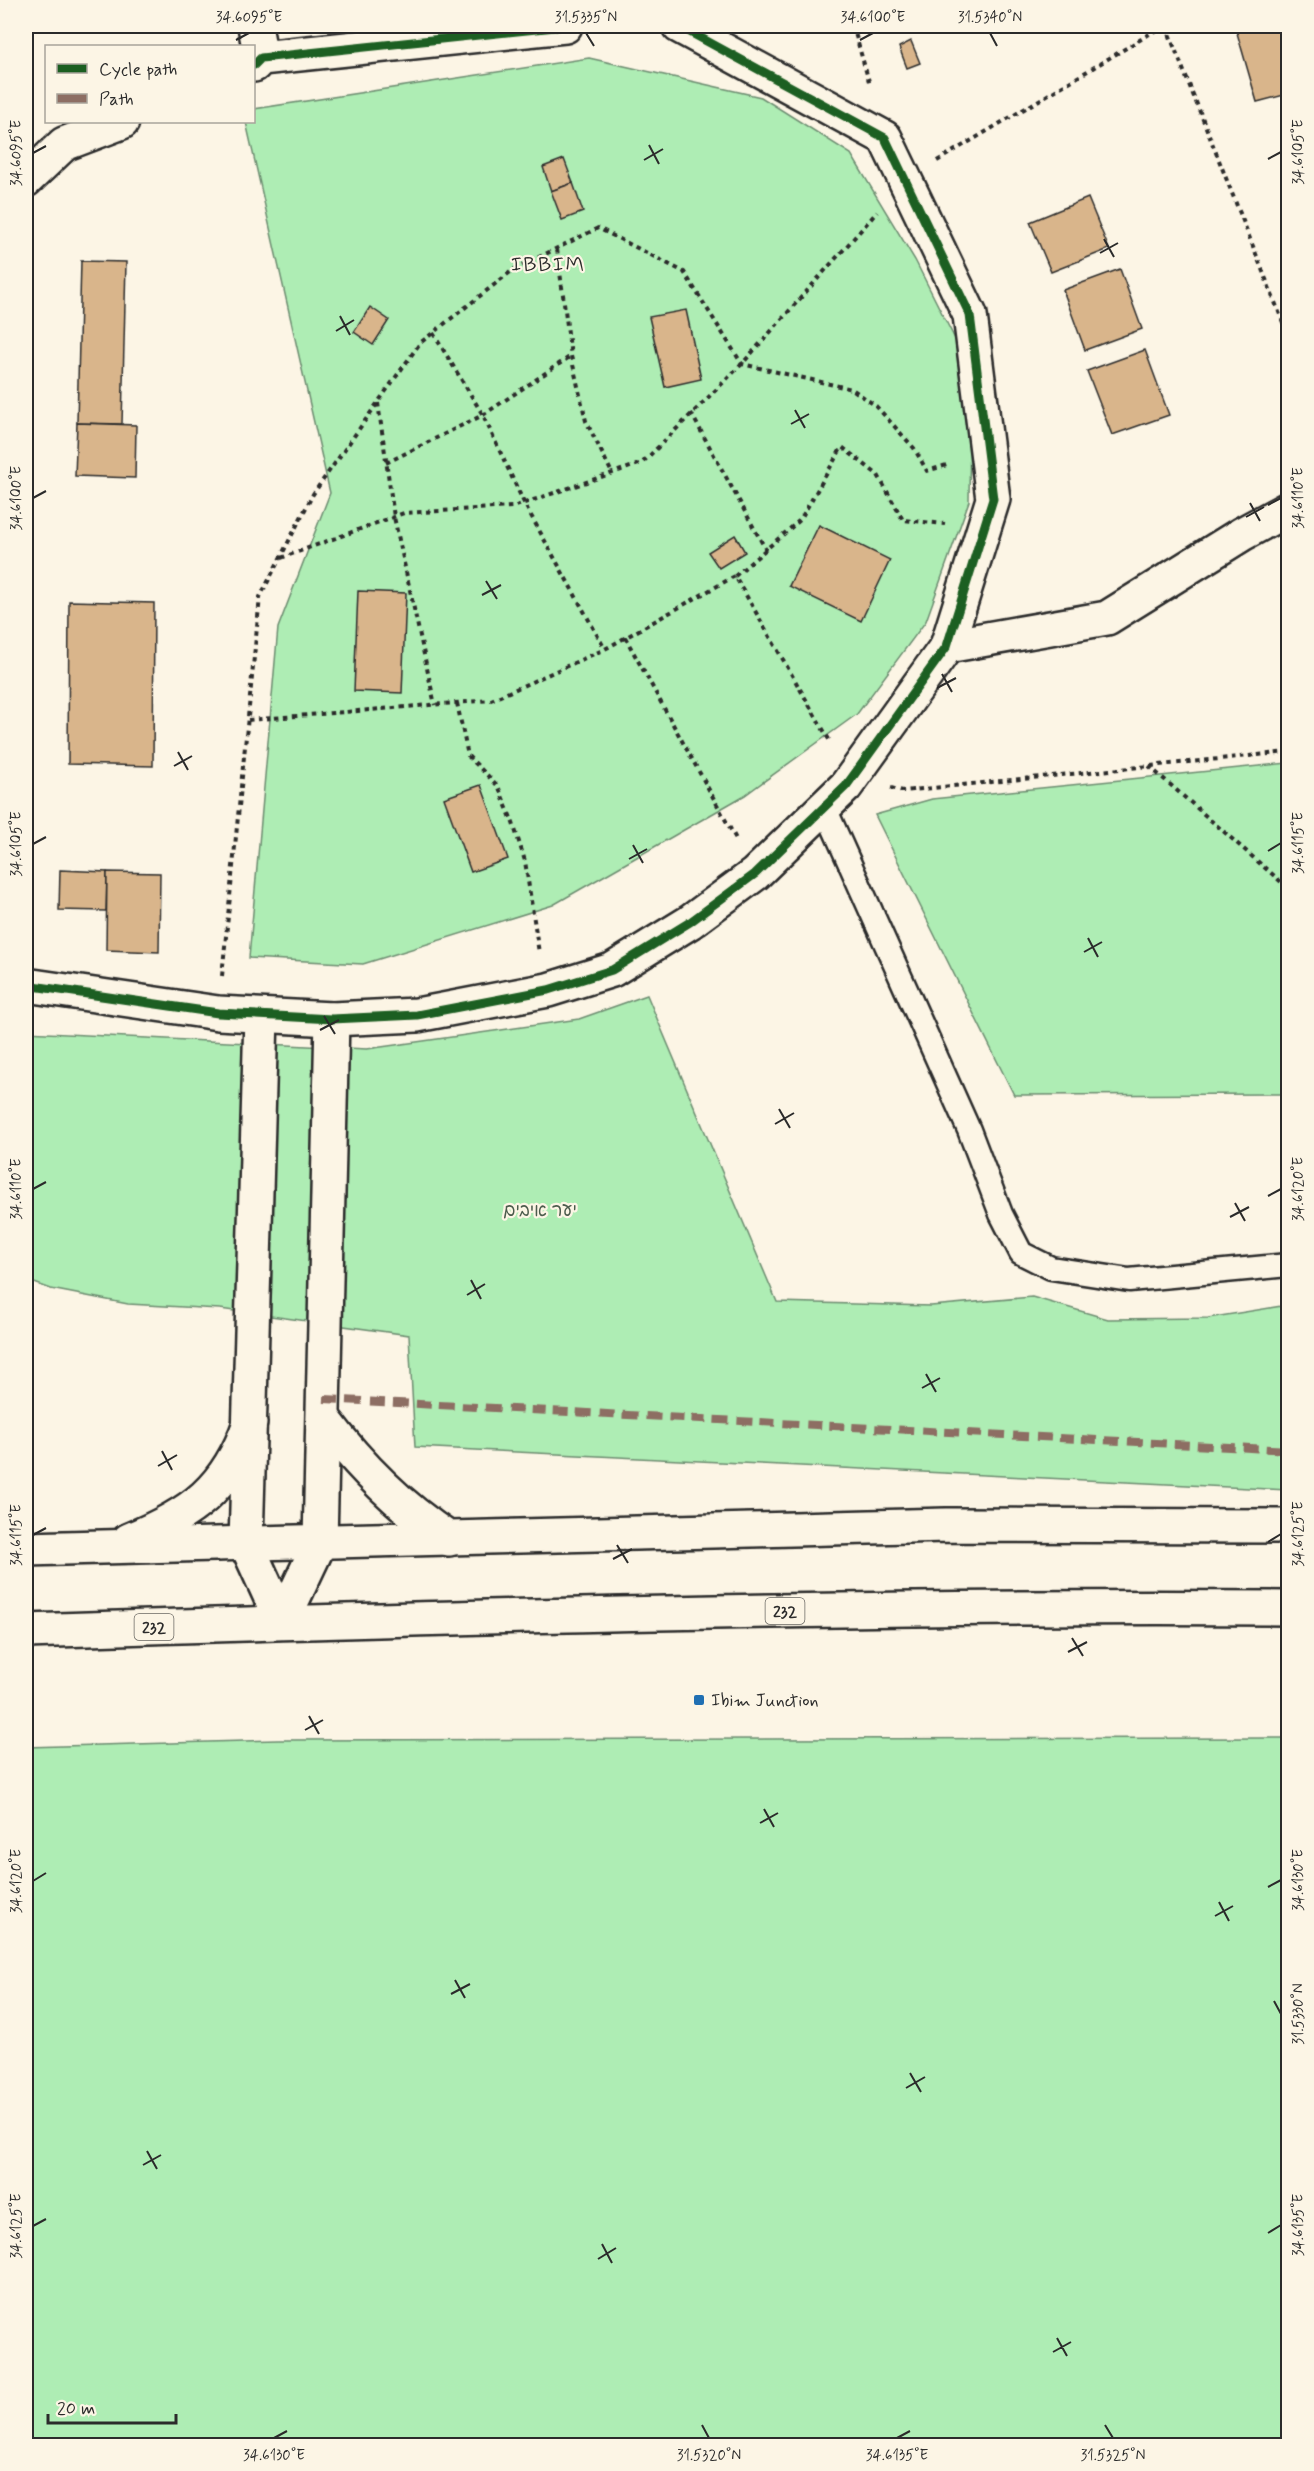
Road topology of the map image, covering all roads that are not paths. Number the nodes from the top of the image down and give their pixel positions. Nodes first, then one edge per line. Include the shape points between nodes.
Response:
1 (255, 26) edge
2 (565, 26) edge
3 (679, 26) edge
4 (257, 62) edge
5 (119, 123) edge
6 (26, 180) edge
7 (1288, 509) edge
8 (946, 646) junction
9 (824, 806) junction
10 (26, 985) edge
11 (261, 1016) junction
12 (332, 1019) junction
13 (1288, 1264) edge
14 (324, 1419) junction
15 (250, 1423) junction
16 (1288, 1526) edge
17 (449, 1539) junction
18 (320, 1542) junction
19 (246, 1543) junction
20 (116, 1546) junction
21 (26, 1549) edge
22 (1288, 1608) edge
23 (282, 1622) junction
24 (26, 1631) edge

1 - 4 main road
2 - 4 main road
3 - 8 main road via 885,138 970,315 993,499
5 - 6 main road via 64,144
7 - 8 main road via 1107,618
8 - 9 main road via 851,778
9 - 12 main road via 755,874 690,922 612,970 548,990 417,1015
9 - 13 lane via 1021,1253 1051,1268 1129,1280
10 - 11 main road
11 - 12 main road
11 - 15 main road
12 - 14 main road
14 - 17 main road via 382,1488
14 - 18 main road
15 - 19 main road
15 - 20 main road via 228,1472 208,1494 162,1526
16 - 17 main road via 946,1525
17 - 18 main road
18 - 19 main road
18 - 23 main road
19 - 20 main road
19 - 23 main road
20 - 21 main road
22 - 23 main road, 232 via 1013,1606
23 - 24 main road, 232

